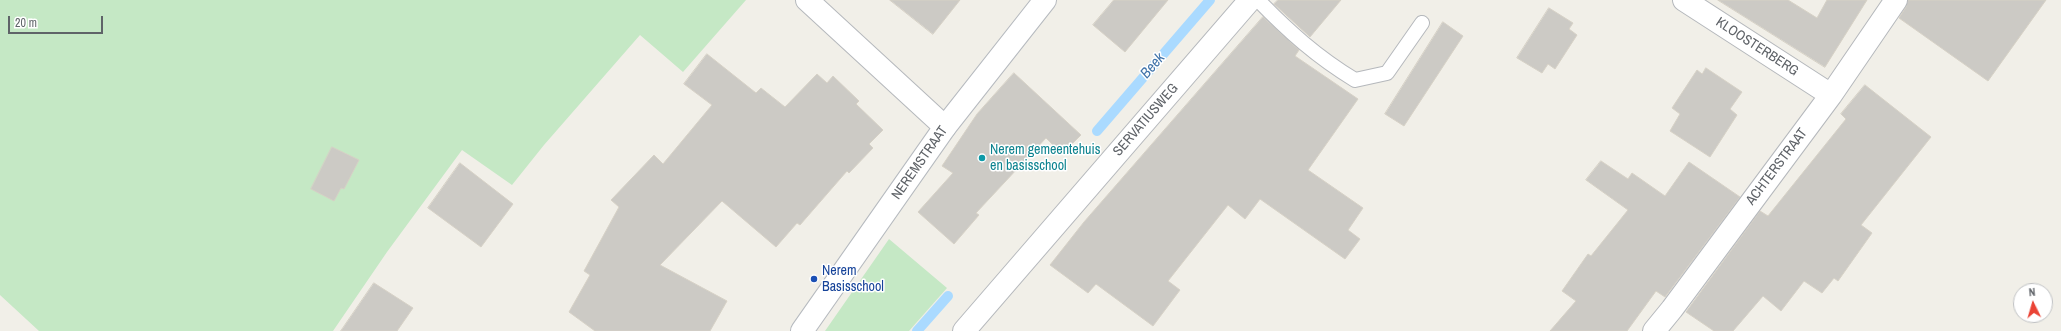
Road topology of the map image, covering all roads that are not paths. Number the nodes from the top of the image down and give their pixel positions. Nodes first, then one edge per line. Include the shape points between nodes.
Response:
1 (807, 0) edge
2 (1045, 0) edge
3 (1250, 0) edge
4 (1258, 0) edge
5 (1684, 0) edge
6 (1896, 0) edge
7 (1422, 23) dead end
8 (1831, 95) junction
9 (945, 126) junction
10 (802, 331) edge
11 (964, 331) edge
12 (1654, 331) edge

1 - 9 street
2 - 9 street, NEREMSTRAAT
3 - 11 street, SERVATIUSWEG
4 - 7 lane via 1292,35 1355,80 1387,73
5 - 8 street, KLOOSTERBERG
6 - 8 street, ACHTERSTRAAT
8 - 12 street, ACHTERSTRAAT
9 - 10 street, NEREMSTRAAT

